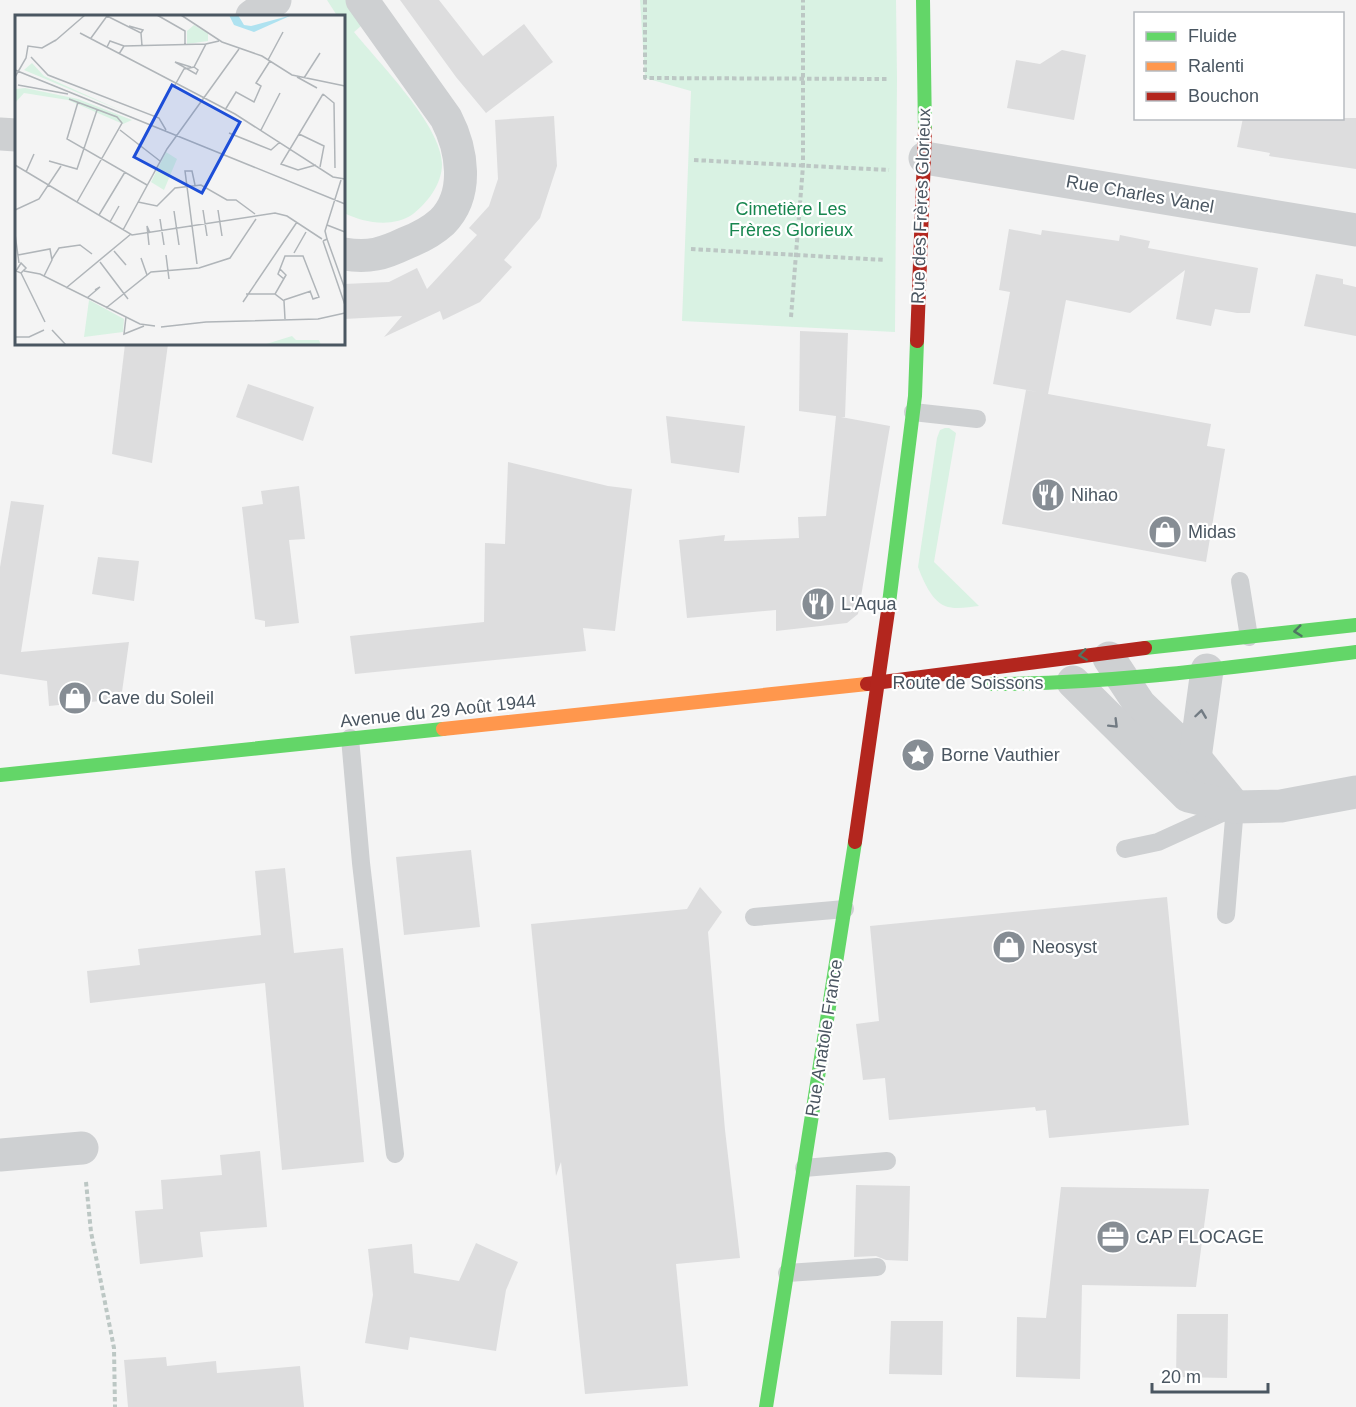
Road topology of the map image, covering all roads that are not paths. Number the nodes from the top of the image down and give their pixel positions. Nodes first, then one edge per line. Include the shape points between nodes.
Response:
1 (274, 0) edge
2 (362, 0) edge
3 (923, 0) edge
4 (253, 15) edge
5 (0, 134) edge
6 (15, 135) edge
7 (925, 158) junction
8 (1356, 231) edge
9 (345, 254) edge
10 (913, 412) junction
11 (977, 419) dead end
12 (1240, 581) dead end
13 (1356, 625) edge
14 (1250, 637) junction
15 (1106, 652) junction
16 (1356, 652) edge
17 (1207, 670) junction
18 (1123, 680) junction
19 (1073, 682) junction
20 (879, 683) junction
21 (350, 738) junction
22 (1194, 758) junction
23 (0, 775) edge
24 (1356, 792) edge
25 (1235, 807) junction
26 (1125, 849) dead end
27 (844, 909) junction
28 (1226, 915) dead end
29 (754, 917) dead end
30 (82, 1148) road end
31 (395, 1154) dead end
32 (0, 1155) edge
33 (888, 1161) dead end
34 (804, 1168) junction
35 (878, 1267) dead end
36 (788, 1273) junction
37 (766, 1407) edge

1 - 4 street
2 - 9 street via 446,118 461,156 461,179 456,200 443,221 424,235 384,254
3 - 7 main road, Rue des Frères Glorieux
5 - 6 street
7 - 8 street, Rue Charles Vanel
7 - 10 main road, Rue des Frères Glorieux
10 - 11 lane
10 - 20 main road, Rue des Frères Glorieux
12 - 14 lane
13 -> 14 main road, Route de Soissons
14 - 15 main road, Route de Soissons
15 - 18 street
15 -> 20 main road, Route de Soissons
16 - 17 main road, Route de Soissons
17 - 18 main road, Route de Soissons
22 -> 17 street
18 - 19 main road, Route de Soissons
18 - 22 street via 1140,705
19 - 20 main road, Route de Soissons
19 -> 25 street via 1188,796
20 - 21 main road, Avenue du 29 Août 1944
20 - 27 main road, Rue Anatole France
21 - 23 main road, Avenue du 29 Août 1944
21 - 31 lane
22 - 25 street
24 - 25 street via 1281,806
25 - 26 lane via 1158,842
25 - 28 lane
27 - 29 lane
27 - 34 main road, Rue Anatole France
30 - 32 street
33 - 34 lane
34 - 36 main road, Rue Anatole France
35 - 36 lane
36 - 37 main road, Rue Anatole France

